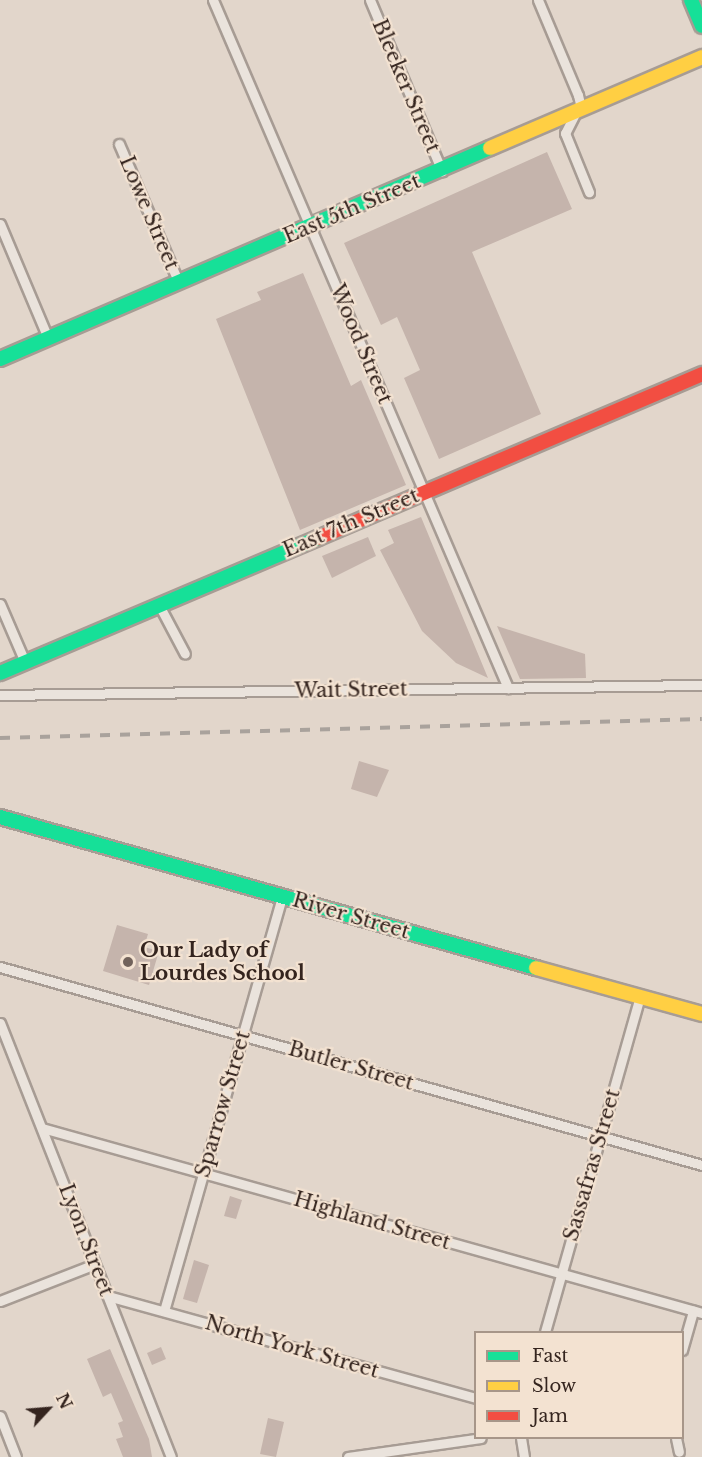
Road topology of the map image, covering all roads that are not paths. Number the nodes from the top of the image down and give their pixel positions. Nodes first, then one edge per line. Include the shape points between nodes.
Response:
1 (213, 0) edge
2 (370, 0) edge
3 (538, 0) edge
4 (691, 0) edge
5 (702, 26) edge
6 (702, 57) edge
7 (575, 113) junction
8 (119, 144) dead end
9 (442, 171) junction
10 (589, 192) dead end
11 (0, 224) edge
12 (311, 227) junction
13 (179, 283) junction
14 (48, 338) junction
15 (0, 359) edge
16 (702, 374) edge
17 (424, 491) junction
18 (0, 604) edge
19 (159, 605) junction
20 (185, 654) dead end
21 (25, 662) junction
22 (0, 673) edge
23 (702, 685) edge
24 (508, 688) junction
25 (0, 695) edge
26 (0, 817) edge
27 (282, 896) junction
28 (0, 967) edge
29 (640, 997) junction
30 (702, 1014) edge
31 (0, 1025) edge
32 (242, 1036) junction
33 (42, 1128) junction
34 (600, 1136) junction
35 (702, 1165) edge
36 (203, 1174) junction
37 (96, 1264) junction
38 (562, 1274) junction
39 (108, 1296) junction
40 (0, 1301) edge
41 (164, 1311) junction
42 (698, 1312) edge
43 (545, 1331) edge
44 (684, 1345) edge
45 (474, 1397) edge
46 (0, 1416) edge
47 (474, 1438) edge
48 (522, 1439) edge
49 (676, 1439) edge
50 (679, 1452) dead end
51 (16, 1457) edge
52 (171, 1457) edge
53 (348, 1457) edge
54 (525, 1457) edge

1 - 12 street, Wood Street
2 - 9 street, Bleeker Street
3 - 7 street via 578,95
4 - 5 street
6 - 7 street, East 5th Street
7 - 9 street, East 5th Street
7 - 10 street via 565,133
8 - 13 street, Lowe Street
9 - 12 street, East 5th Street
11 - 14 street
12 - 13 street, East 5th Street
12 - 17 street, Wood Street
13 - 14 street, East 5th Street
14 - 15 street, East 5th Street
16 - 17 street, East 7th Street
17 - 19 street, East 7th Street
17 - 24 street, Wood Street
18 - 21 street
19 - 20 street
19 - 21 street, East 7th Street
21 - 22 street, East 7th Street
23 - 24 street, Wait Street
24 - 25 street, Wait Street
26 - 27 street, River Street
27 - 29 street, River Street
27 - 32 street, Sparrow Street
28 - 32 street, Butler Street
29 - 30 street, River Street
29 - 34 street, Sassafras Street
31 - 33 street, Lyon Street
32 - 34 street, Butler Street
32 - 36 street, Sparrow Street
33 - 36 street, Highland Street
33 - 37 street, Lyon Street
34 - 35 street, Butler Street
34 - 38 street, Sassafras Street
36 - 38 street, Highland Street
36 - 41 street, Sparrow Street
37 - 39 street, Lyon Street
37 - 40 street
38 - 42 street, Highland Street
38 - 43 street, Sassafras Street
39 - 41 street, North York Street
39 - 52 street, Lyon Street
41 - 45 street, North York Street
42 - 44 street
46 - 51 street
47 - 53 street
48 - 54 street
49 - 50 street

